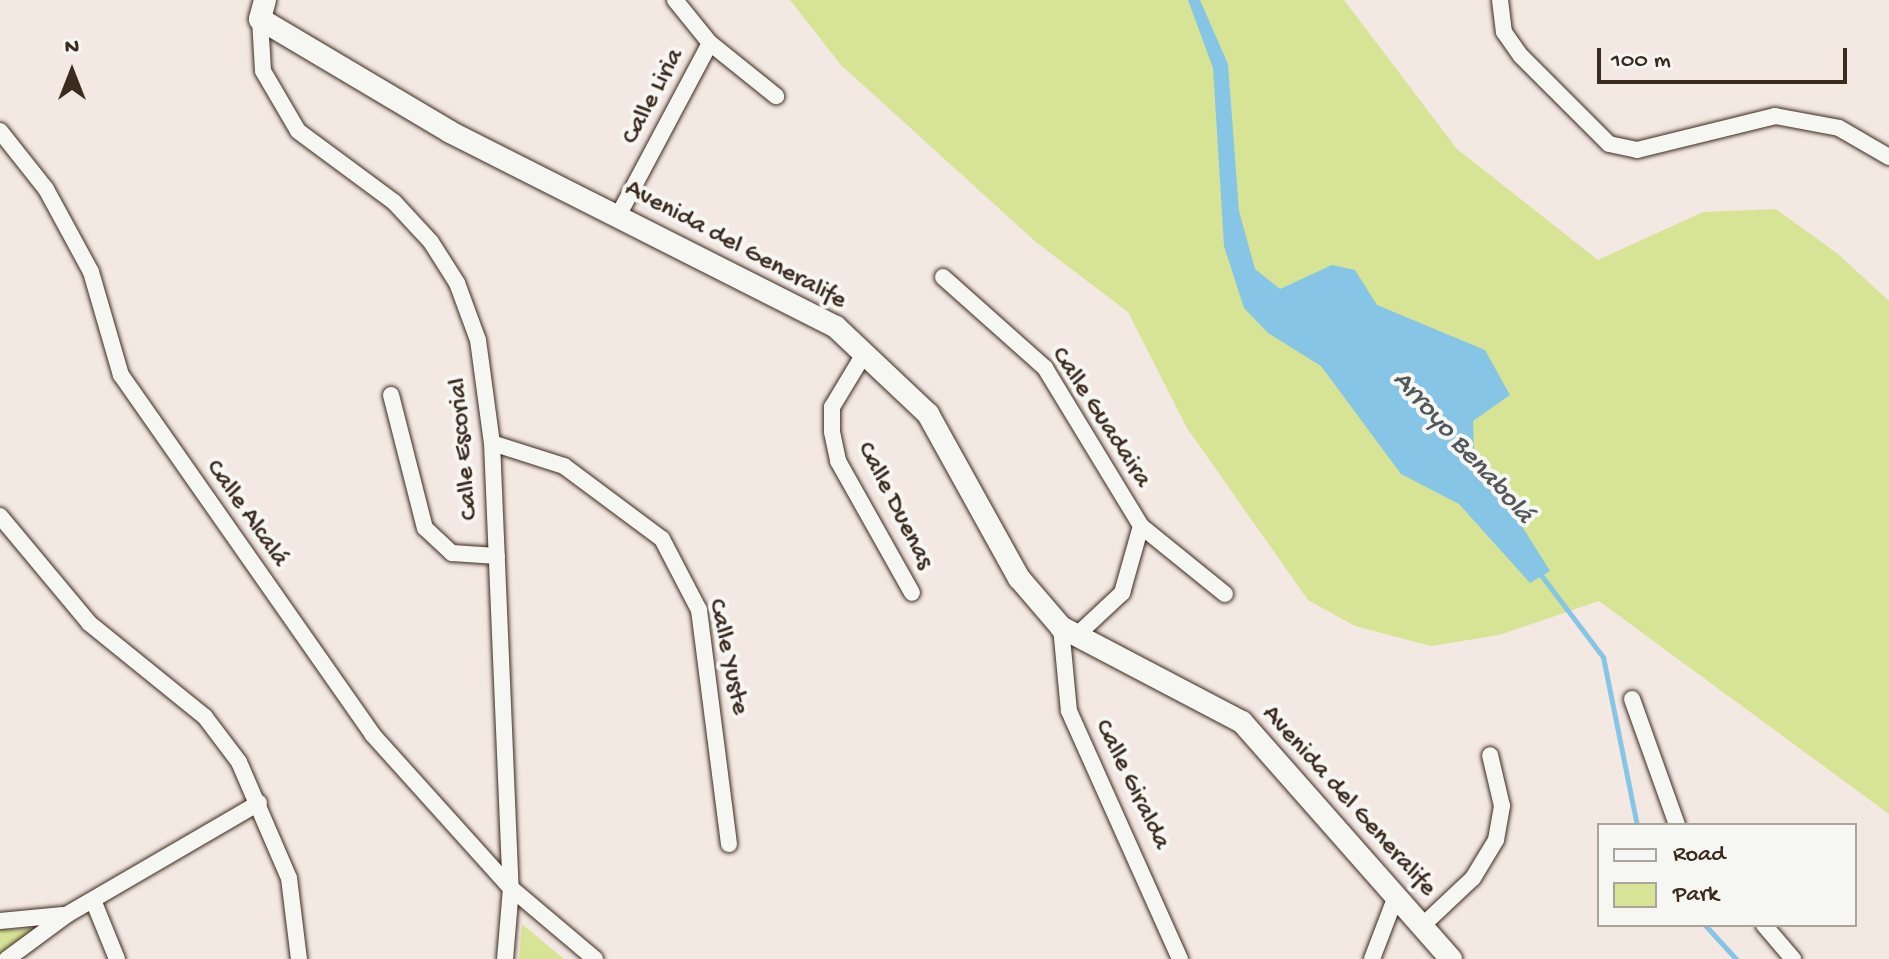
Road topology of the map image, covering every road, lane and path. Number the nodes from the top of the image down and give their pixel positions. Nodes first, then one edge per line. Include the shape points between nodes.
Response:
1 (675, 0) edge
2 (1500, 0) edge
3 (263, 9) edge
4 (710, 43) junction
5 (776, 96) dead end
6 (0, 131) edge
7 (1889, 157) edge
8 (618, 216) junction
9 (943, 277) dead end
10 (864, 354) junction
11 (391, 395) dead end
12 (492, 443) junction
13 (0, 516) edge
14 (1141, 526) junction
15 (497, 556) junction
16 (912, 593) dead end
17 (1225, 594) dead end
18 (1069, 631) junction
19 (1632, 699) dead end
20 (1490, 755) dead end
21 (259, 803) junction
22 (1676, 823) edge
23 (729, 844) dead end
24 (511, 888) junction
25 (1396, 896) junction
26 (93, 900) junction
27 (68, 914) junction
28 (0, 921) edge
29 (1422, 926) junction
30 (1766, 927) edge
31 (7, 959) edge
32 (117, 959) edge
33 (299, 959) edge
34 (505, 959) edge
35 (595, 959) edge
36 (1180, 959) edge
37 (1372, 959) edge
38 (1451, 959) edge
39 (1793, 959) edge

1 - 4 street, Calle Liria
2 - 7 street via 1504,32 1521,56 1609,144 1637,150 1775,116 1839,128
3 - 8 street, Avenida del Generalife via 450,132
3 - 12 street, Calle Escorial via 263,71 298,131 394,202 457,283 478,340
4 - 5 street, Calle Liria
4 - 8 street, Calle Liria
6 - 24 street, Calle Alcalá via 46,189 91,272 121,375 373,735
8 - 10 street, Avenida del Generalife via 836,327
9 - 14 street, Calle Guadaira via 1045,368
10 - 16 street, Calle Duenas via 832,407 832,432 838,461
10 - 18 street, Avenida del Generalife via 928,414 1019,578
11 - 15 street via 425,528 452,553
12 - 15 street, Calle Escorial
12 - 23 street, Calle Yuste via 564,466 662,539 699,610
13 - 21 street via 89,623 205,717
14 - 17 street, Calle Guadaira
14 - 18 street, Calle Guadaira via 1122,593
15 - 24 street, Calle Escorial
18 - 25 street, Avenida del Generalife via 1242,722
18 - 36 street, Calle Giralda via 1069,711
19 - 22 street
20 - 29 street via 1502,806 1496,840 1473,878
21 - 26 street
21 - 33 street via 289,878
24 - 34 street, Calle Escorial
24 - 35 street, Calle Alcalá
25 - 29 street, Avenida del Generalife
25 - 37 street
26 - 27 street
26 - 32 street
27 - 28 street
27 - 31 street
29 - 38 street, Avenida del Generalife
30 - 39 street

